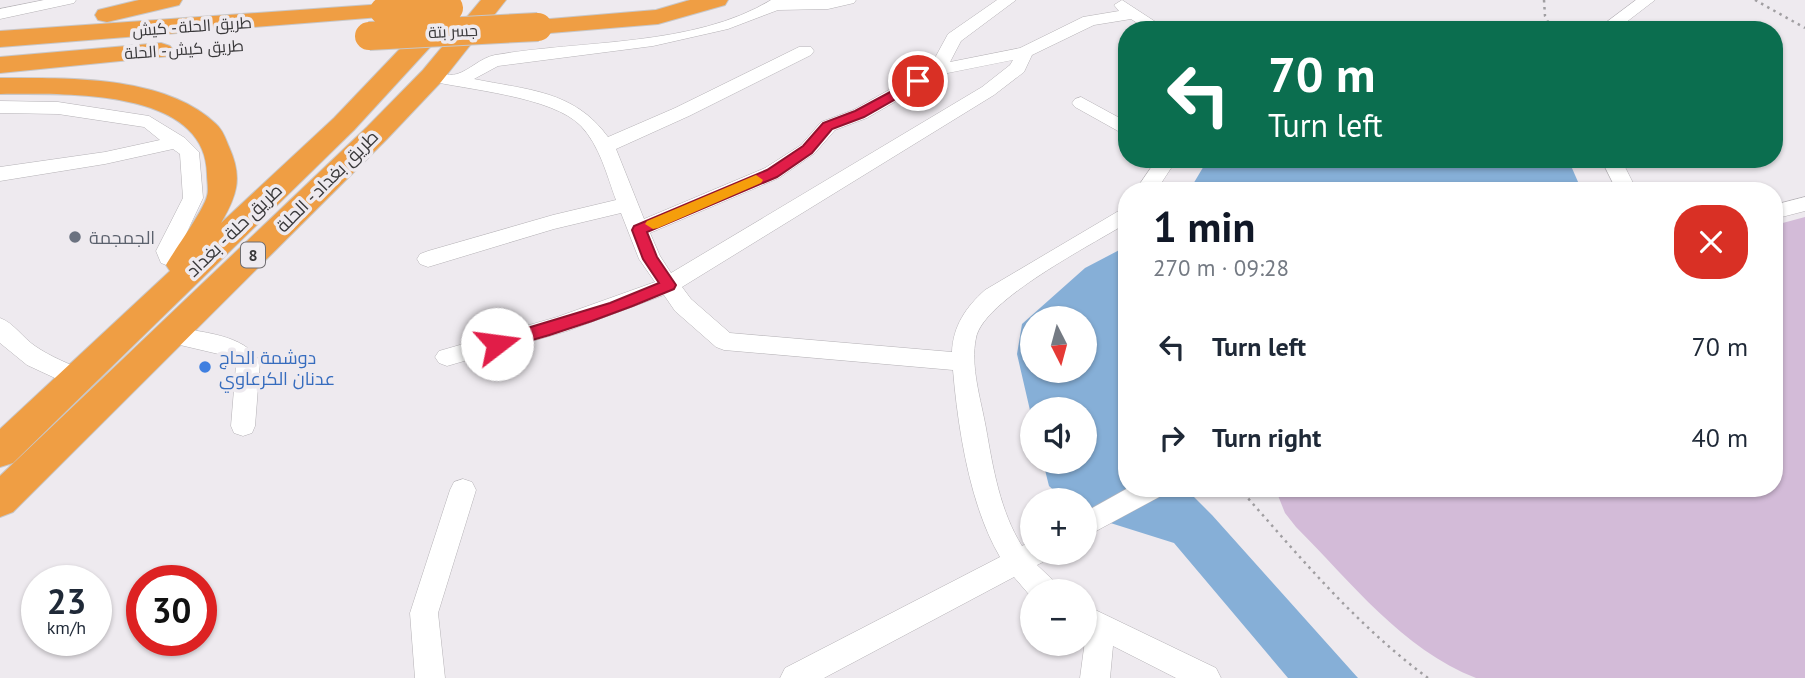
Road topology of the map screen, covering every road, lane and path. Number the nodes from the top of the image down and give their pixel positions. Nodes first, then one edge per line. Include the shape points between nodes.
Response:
1 (68, 0) edge
2 (170, 0) edge
3 (459, 0) edge
4 (494, 0) edge
5 (617, 0) edge
6 (716, 0) edge
7 (848, 0) edge
8 (1008, 0) edge
9 (1114, 0) edge
10 (1545, 0) edge
11 (1647, 0) edge
12 (1755, 0) edge
13 (778, 2) edge
14 (16, 5) edge
15 (384, 11) joint
16 (1134, 13) junction
17 (0, 14) edge
18 (540, 16) junction
19 (1146, 21) edge
20 (1548, 21) edge
21 (1617, 21) edge
22 (1805, 28) edge
23 (369, 36) joint
24 (3, 39) edge
25 (805, 51) dead end
26 (1025, 52) junction
27 (0, 65) edge
28 (937, 70) junction
29 (446, 78) junction
30 (0, 86) edge
31 (1081, 103) dead end
32 (0, 107) edge
33 (1118, 125) edge
34 (178, 142) junction
35 (606, 146) junction
36 (0, 174) edge
37 (629, 204) junction
38 (1805, 204) edge
39 (1783, 210) edge
40 (1118, 219) edge
41 (639, 230) junction
42 (428, 259) dead end
43 (185, 260) junction
44 (668, 285) junction
45 (160, 301) junction
46 (134, 326) junction
47 (0, 327) edge
48 (172, 334) junction
49 (447, 356) dead end
50 (963, 362) junction
51 (83, 373) junction
52 (125, 378) junction
53 (243, 426) dead end
54 (0, 452) edge
55 (463, 490) dead end
56 (1136, 497) edge
57 (1247, 497) edge
58 (0, 500) edge
59 (1097, 518) edge
60 (1020, 552) edge
61 (1020, 560) edge
62 (1097, 624) edge
63 (1094, 656) edge
64 (430, 678) edge
65 (795, 678) edge
66 (1095, 678) edge
67 (1206, 678) edge
68 (1428, 678) edge

1 - 14 street
2 - 24 highway
3 - 45 highway, طريق حلة - بغداد / 8 via 344,124
4 - 29 highway, طريق بغداد - الحلة / 8
5 - 18 highway
6 - 18 highway via 658,17
7 - 13 street
8 - 28 street via 954,38
9 - 16 street
10 - 20 path
11 - 21 street
12 - 22 path
13 - 29 street via 727,24 652,44 493,61
14 - 17 street
15 - 18 highway, جسر بتة, bridge
15 - 24 highway, طريق الحلة - كيش
16 - 19 street
16 - 26 street via 1089,21
18 - 23 highway, جسر بتة, bridge
23 - 27 highway, طريق كيش - الحلة
25 - 35 street
26 - 28 street
26 - 44 street via 1018,68 988,91
28 - 41 street via 860,114 828,126 808,149 772,173
29 - 35 street via 553,101 587,121
29 - 48 highway, طريق بغداد - الحلة / 8
30 - 43 highway via 123,92 176,107 208,131 221,161 222,196
31 - 33 street
32 - 34 street via 119,116 149,122
34 - 36 street
34 - 43 street via 189,152 193,198 167,251 169,258
35 - 37 street
37 - 41 street
37 - 42 street
38 - 39 street
40 - 50 street via 983,304 964,336
41 - 44 street via 650,259
43 - 45 highway
44 - 49 street via 547,331
44 - 50 street via 683,305 724,341
45 - 46 highway, طريق حلة - بغداد / 8
46 - 48 highway via 148,336
46 - 51 highway, طريق حلة - بغداد / 8
47 - 51 street via 38,362
48 - 52 highway, طريق بغداد - الحلة / 8
48 - 53 street via 234,349 248,362
50 - 60 street via 990,507 1001,535
51 - 52 highway via 113,366
51 - 54 highway, طريق حلة - بغداد / 8
52 - 58 highway, طريق بغداد - الحلة / 8
55 - 64 street via 424,613
56 - 59 street
57 - 68 path via 1353,615
61 - 65 street
62 - 67 street
63 - 66 street

